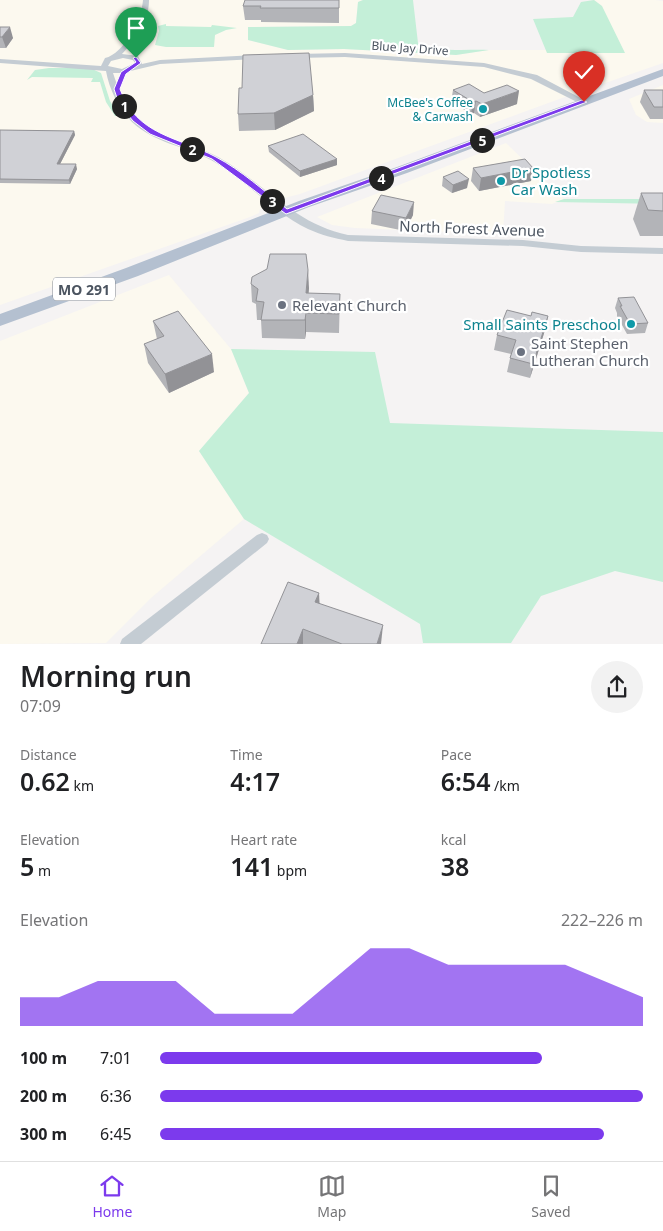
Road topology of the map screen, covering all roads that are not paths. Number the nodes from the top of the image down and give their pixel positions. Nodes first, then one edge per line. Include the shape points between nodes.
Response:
1 (146, 0) edge
2 (154, 2) dead end
3 (145, 12) junction
4 (132, 38) junction
5 (287, 56) edge
6 (269, 57) edge
7 (134, 58) junction
8 (228, 58) junction
9 (111, 59) junction
10 (0, 61) edge
11 (29, 64) junction
12 (66, 65) junction
13 (0, 67) edge
14 (108, 69) junction
15 (131, 69) junction
16 (663, 72) edge
17 (117, 89) junction
18 (584, 102) junction
19 (286, 212) junction
20 (663, 251) edge
21 (0, 320) edge
22 (262, 539) dead end
23 (128, 644) edge

1 - 3 street
2 - 3 street
3 - 4 street
4 - 7 street
4 - 9 street via 125,49
5 - 18 street, Blue Jay Drive via 345,55 484,65 534,77
6 - 8 street
7 - 8 street
7 - 9 street
7 - 15 street via 138,63
8 - 15 street via 151,63
9 - 12 street
9 - 14 street via 104,64
10 - 11 street
11 - 12 street
11 - 13 street
12 - 14 street
14 - 15 street
14 - 17 street, North Forest Avenue
15 - 17 street via 123,73
16 - 18 main road, MO 291
17 - 19 street, North Forest Avenue via 122,104 152,133 214,158
18 - 19 main road, MO 291
19 - 20 street, North Forest Avenue via 317,231 337,237
19 - 21 main road, MO 291
22 - 23 street

